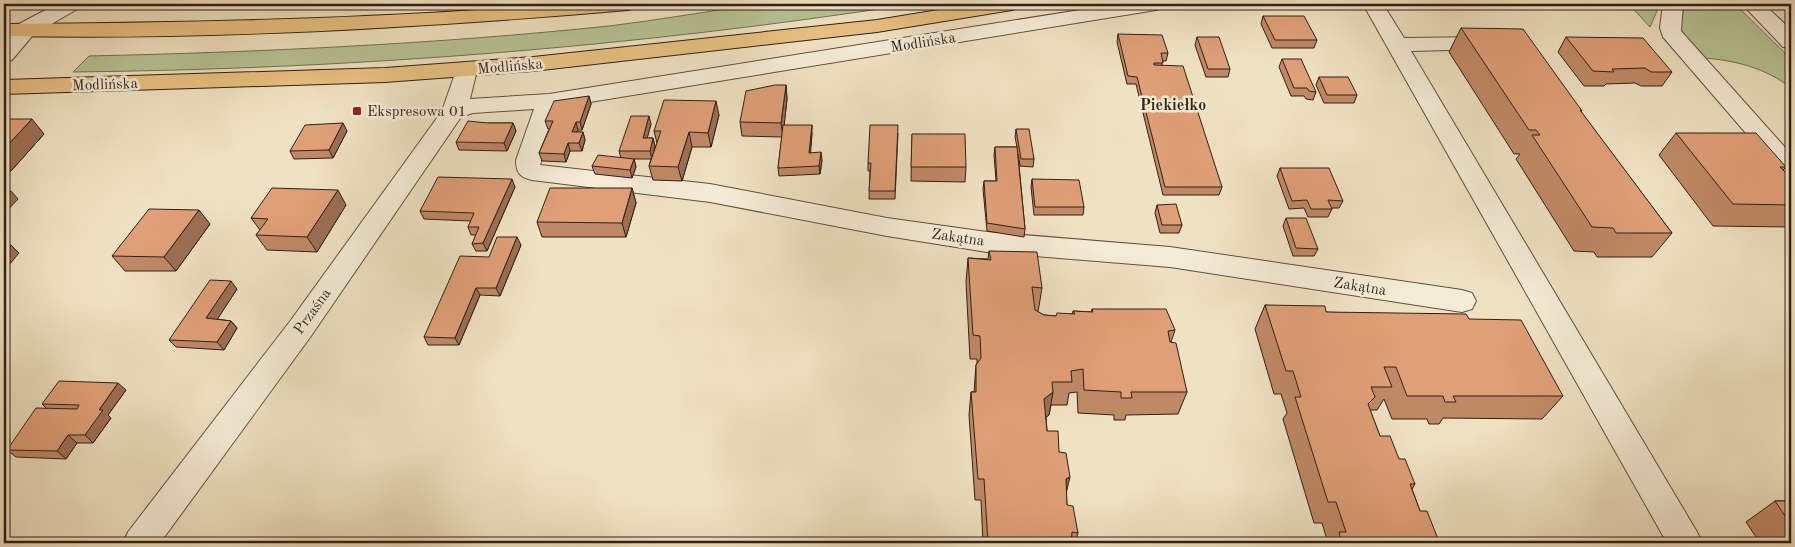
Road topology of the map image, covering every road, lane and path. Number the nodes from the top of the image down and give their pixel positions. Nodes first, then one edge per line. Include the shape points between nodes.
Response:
1 (29, 4) edge
2 (72, 4) edge
3 (628, 4) edge
4 (1012, 4) edge
5 (1156, 4) edge
6 (1373, 4) edge
7 (1673, 4) edge
8 (1752, 4) edge
9 (14, 30) edge
10 (1488, 42) edge
11 (1791, 42) edge
12 (1398, 45) junction
13 (4, 55) edge
14 (466, 70) junction
15 (4, 87) edge
16 (549, 101) junction
17 (453, 112) junction
18 (1791, 169) edge
19 (1462, 301) dead end
20 (140, 543) edge
21 (1685, 543) edge

1 - 9 street via 24,18
2 - 9 street
3 - 9 main road via 448,19 306,26
4 - 14 main road, Modlińska via 857,29
5 - 16 street, Modlińska
6 - 12 street
7 - 18 street via 1668,22 1671,32
8 - 11 street
9 - 13 street
10 - 12 street
12 - 21 street
14 - 15 main road, Modlińska
14 - 17 street, Przaśna
16 - 17 street, Modlińska via 471,106
16 - 19 street, Zakątna via 528,160 528,169 532,172 710,193 987,242 1170,257
17 - 20 street, Przaśna via 301,328

